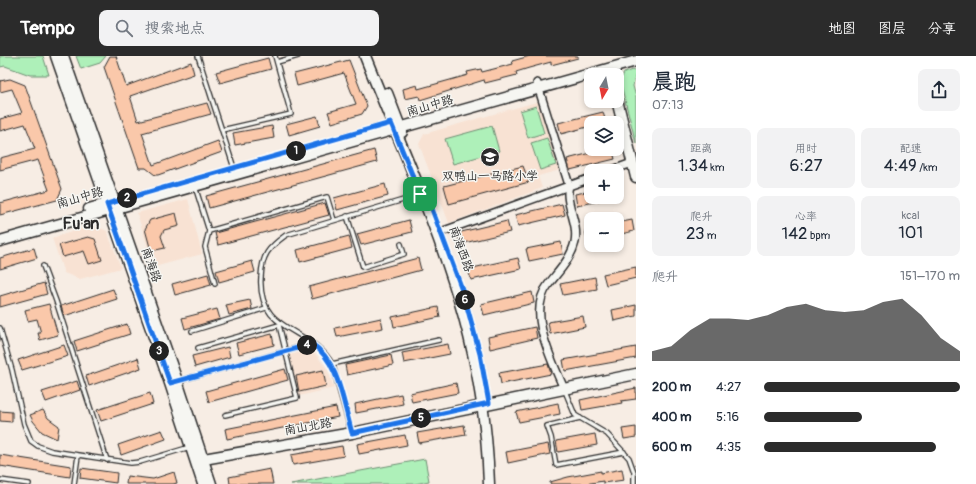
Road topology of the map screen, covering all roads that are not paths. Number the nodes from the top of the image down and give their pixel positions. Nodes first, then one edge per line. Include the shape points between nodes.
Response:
1 (56, 56) edge
2 (63, 56) edge
3 (198, 56) edge
4 (275, 56) edge
5 (298, 56) edge
6 (365, 56) edge
7 (372, 56) edge
8 (629, 56) edge
9 (636, 61) edge
10 (277, 62) junction
11 (611, 68) edge
12 (612, 68) edge
13 (584, 75) edge
14 (538, 86) junction
15 (619, 108) edge
16 (396, 125) junction
17 (222, 130) junction
18 (632, 163) junction
19 (624, 166) edge
20 (234, 168) junction
21 (636, 177) edge
22 (584, 181) edge
23 (194, 183) junction
24 (569, 186) junction
25 (423, 194) junction
26 (112, 206) junction
27 (347, 216) junction
28 (334, 220) junction
29 (208, 230) junction
30 (441, 232) junction
31 (0, 235) edge
32 (0, 241) edge
33 (401, 244) dead end
34 (43, 266) dead end
35 (214, 284) dead end
36 (266, 308) junction
37 (280, 325) junction
38 (0, 328) edge
39 (192, 331) dead end
40 (439, 340) dead end
41 (312, 344) junction
42 (198, 348) dead end
43 (285, 351) junction
44 (332, 364) junction
45 (636, 374) edge
46 (174, 382) junction
47 (564, 389) junction
48 (486, 404) junction
49 (226, 415) dead end
50 (580, 418) junction
51 (352, 433) junction
52 (191, 447) junction
53 (624, 452) junction
54 (78, 456) junction
55 (107, 460) junction
56 (200, 460) junction
57 (0, 480) edge
58 (28, 484) edge
59 (74, 484) edge
60 (203, 484) edge
61 (211, 484) edge
62 (489, 484) edge
63 (495, 484) edge
64 (635, 484) edge

1 - 26 street, 南海路
2 - 26 street, 南海路
3 - 17 lane
4 - 10 lane
5 - 10 lane
6 - 16 street, 南海西路
7 - 16 street, 南海西路
8 - 11 street, 南山中路
9 - 12 street, 南山中路
10 - 17 lane via 291,114
13 - 14 street, 南山中路
14 - 16 street, 南山中路
14 - 24 street
15 - 18 street
16 - 20 street, 南山中路
16 - 23 street, 南山中路
16 - 25 street, 南海西路
17 - 20 lane
18 - 19 street
18 - 21 street
20 - 23 street, 南山中路
22 - 24 street
23 - 26 street, 南山中路
23 - 29 lane
24 - 30 street
24 - 47 street via 567,194 576,234 574,244 566,261 546,287 540,302 544,337
25 - 27 lane
25 - 30 street, 南海西路
25 - 48 street, 南海西路 via 464,317
26 - 31 street, 南山中路
26 - 32 street, 南山中路
26 - 46 street, 南海路
27 - 28 lane
27 - 33 lane via 363,267 404,254
28 - 29 lane via 327,197
28 - 36 lane via 286,235 270,246 262,262 260,287
29 - 35 lane via 205,247
30 - 48 street, 南海西路 via 471,319
34 - 55 lane
36 - 37 lane
36 - 39 lane
37 - 41 lane
37 - 42 lane
37 - 43 lane
38 - 54 lane via 27,435 38,446
40 - 44 lane
41 - 43 lane
41 - 44 lane via 321,350
43 - 46 lane
43 - 49 lane via 297,398
44 - 51 lane
45 - 47 street, 南山北路
46 - 52 street, 南海路
46 - 56 street, 南海路
47 - 48 street, 南山北路
47 - 50 lane via 573,412
48 - 51 street, 南山北路
48 - 62 street, 南海西路
48 - 63 street, 南海西路
50 - 53 lane via 607,434
50 - 53 lane via 547,426 556,465
51 - 56 street, 南山北路
52 - 55 lane via 140,462
52 - 56 street, 南海路
53 - 64 lane via 632,466
54 - 55 lane
54 - 59 lane
56 - 60 street, 南海路
56 - 61 street, 南海路
57 - 58 lane

